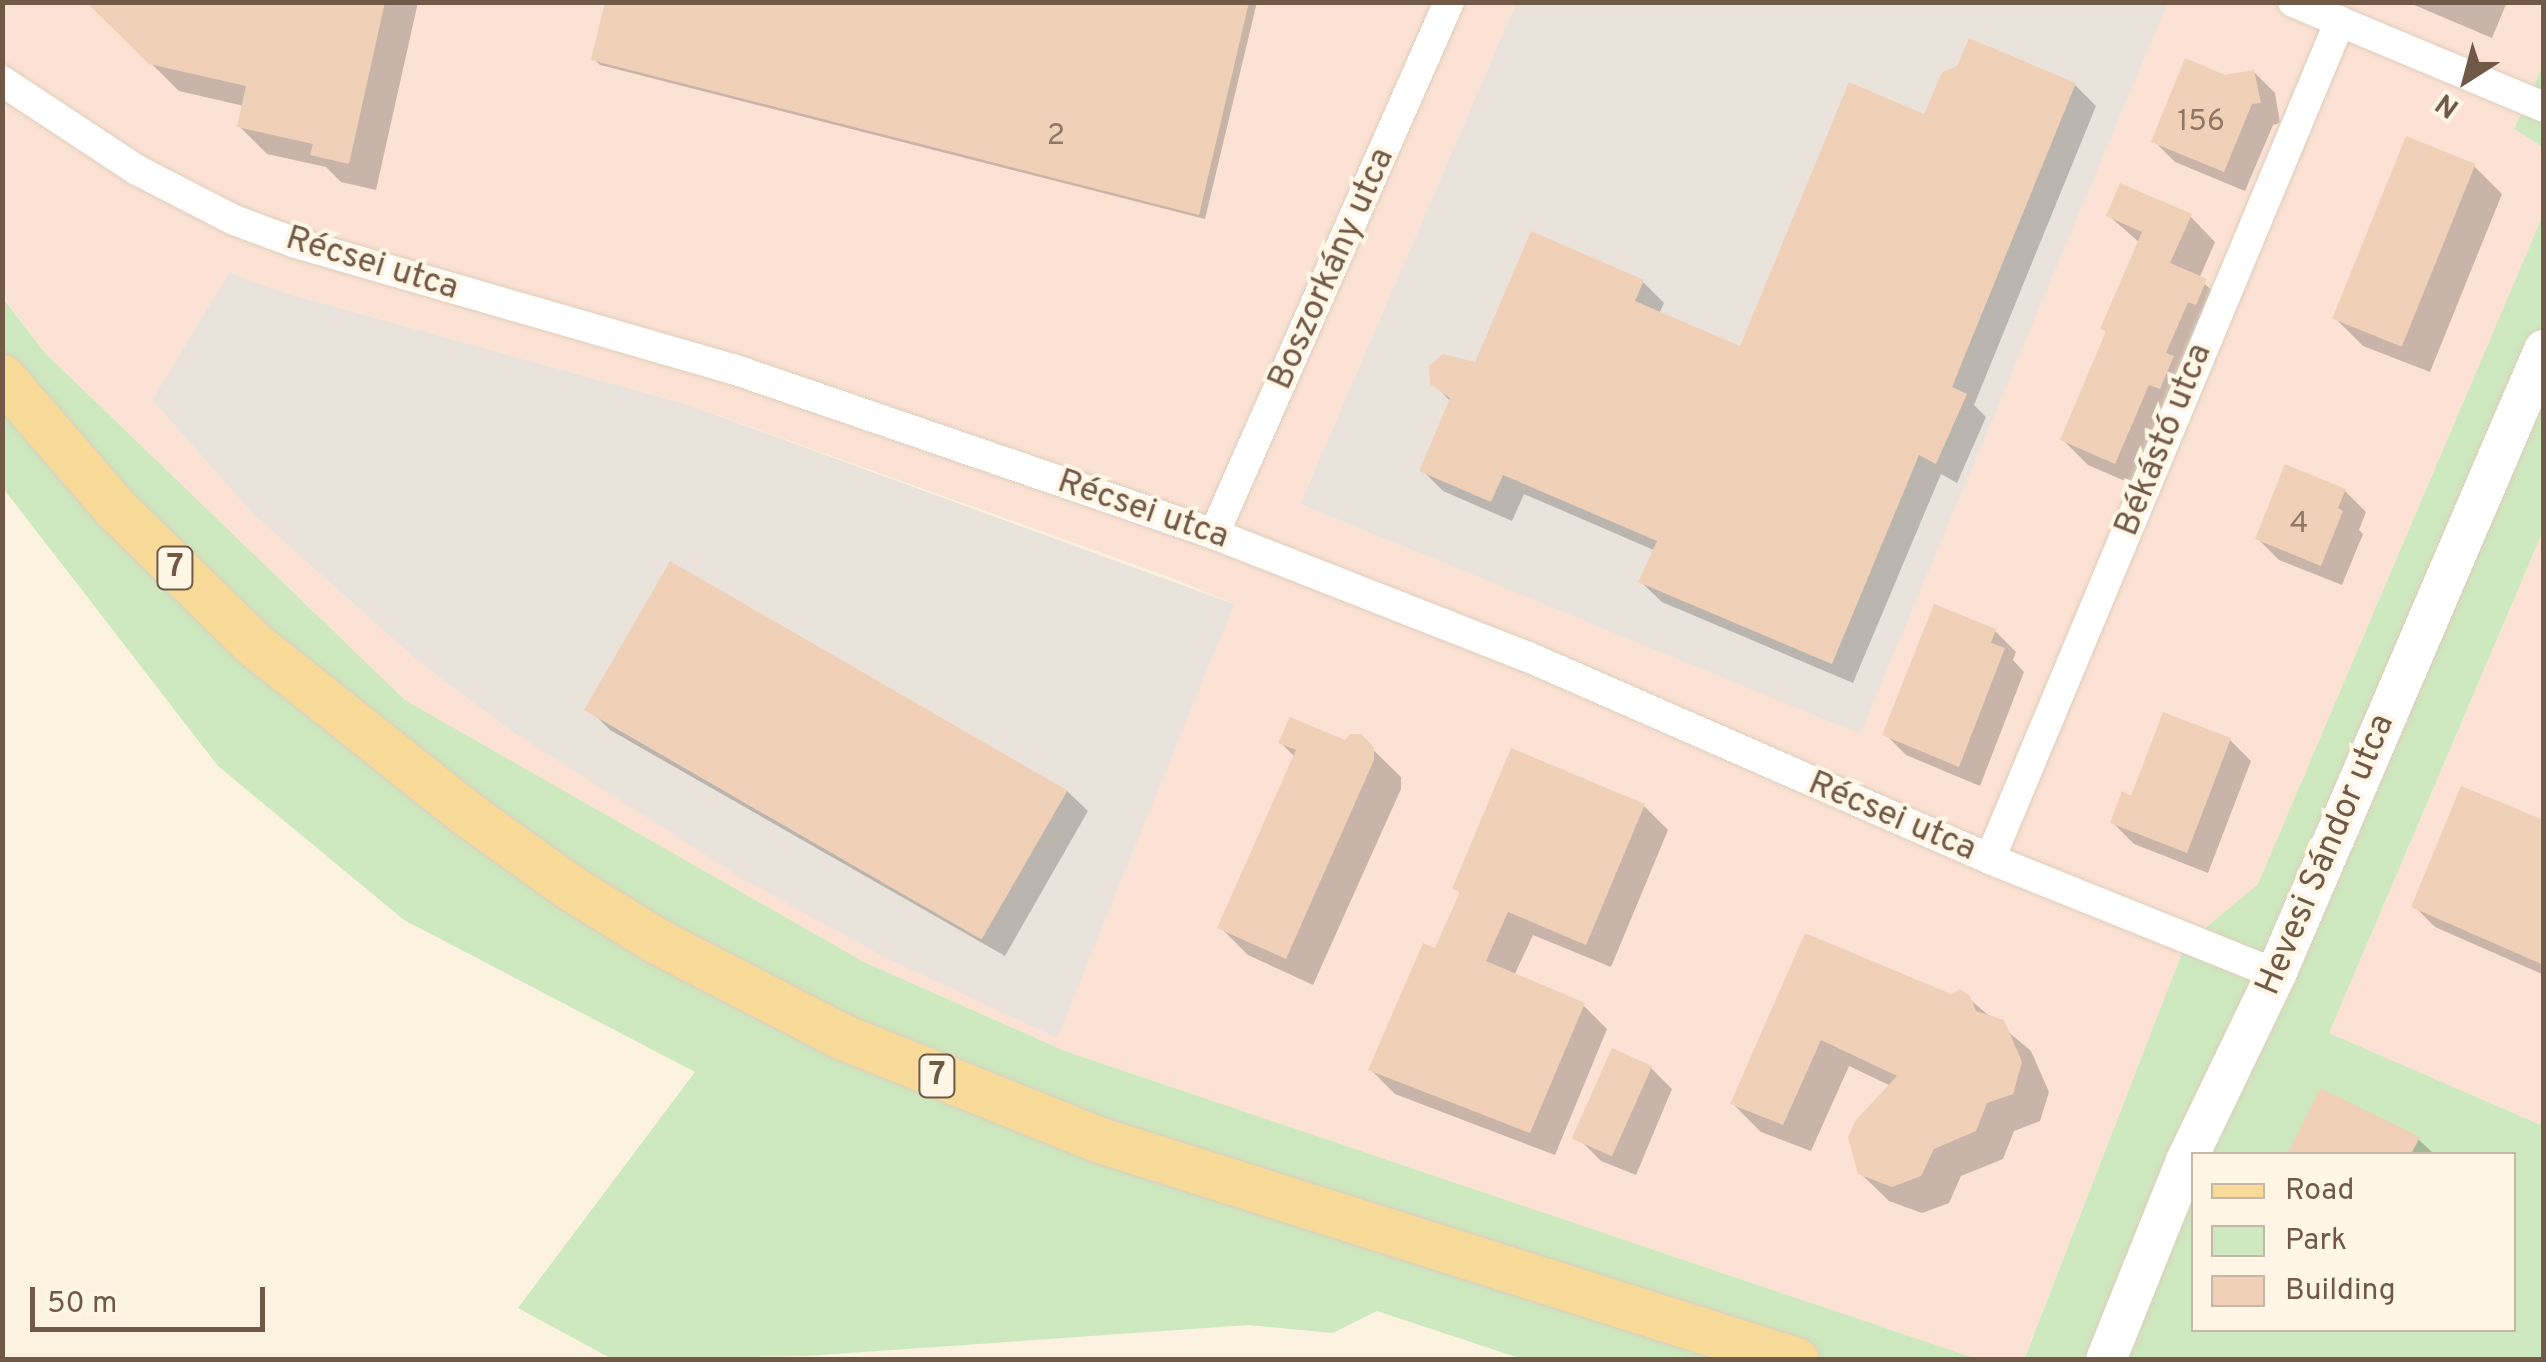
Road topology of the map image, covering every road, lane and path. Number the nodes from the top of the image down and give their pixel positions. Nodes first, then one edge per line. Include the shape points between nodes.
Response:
1 (1449, 2) edge
2 (2293, 2) edge
3 (2340, 21) junction
4 (2, 81) edge
5 (2544, 106) edge
6 (2544, 350) edge
7 (2, 378) edge
8 (1214, 534) junction
9 (1990, 860) junction
10 (2276, 974) junction
11 (2129, 1305) junction
12 (1796, 1360) edge
13 (2096, 1360) edge
14 (2106, 1360) edge
15 (2133, 1360) edge

1 - 8 street, Boszorkány utca
2 - 3 street
3 - 5 street
3 - 9 street, Békástó utca
4 - 8 street, Récsei utca via 137,170 234,220 733,368
6 - 10 main road, Hevesi Sándor utca
7 - 12 main road, 7 via 116,508 255,645 469,816 657,941 842,1036 1097,1139
8 - 9 street, Récsei utca via 1526,656
9 - 10 street, Récsei utca
10 - 11 main road, Hevesi Sándor utca via 2186,1161
11 - 13 main road
11 - 14 main road, Hevesi Sándor utca
11 - 15 main road

